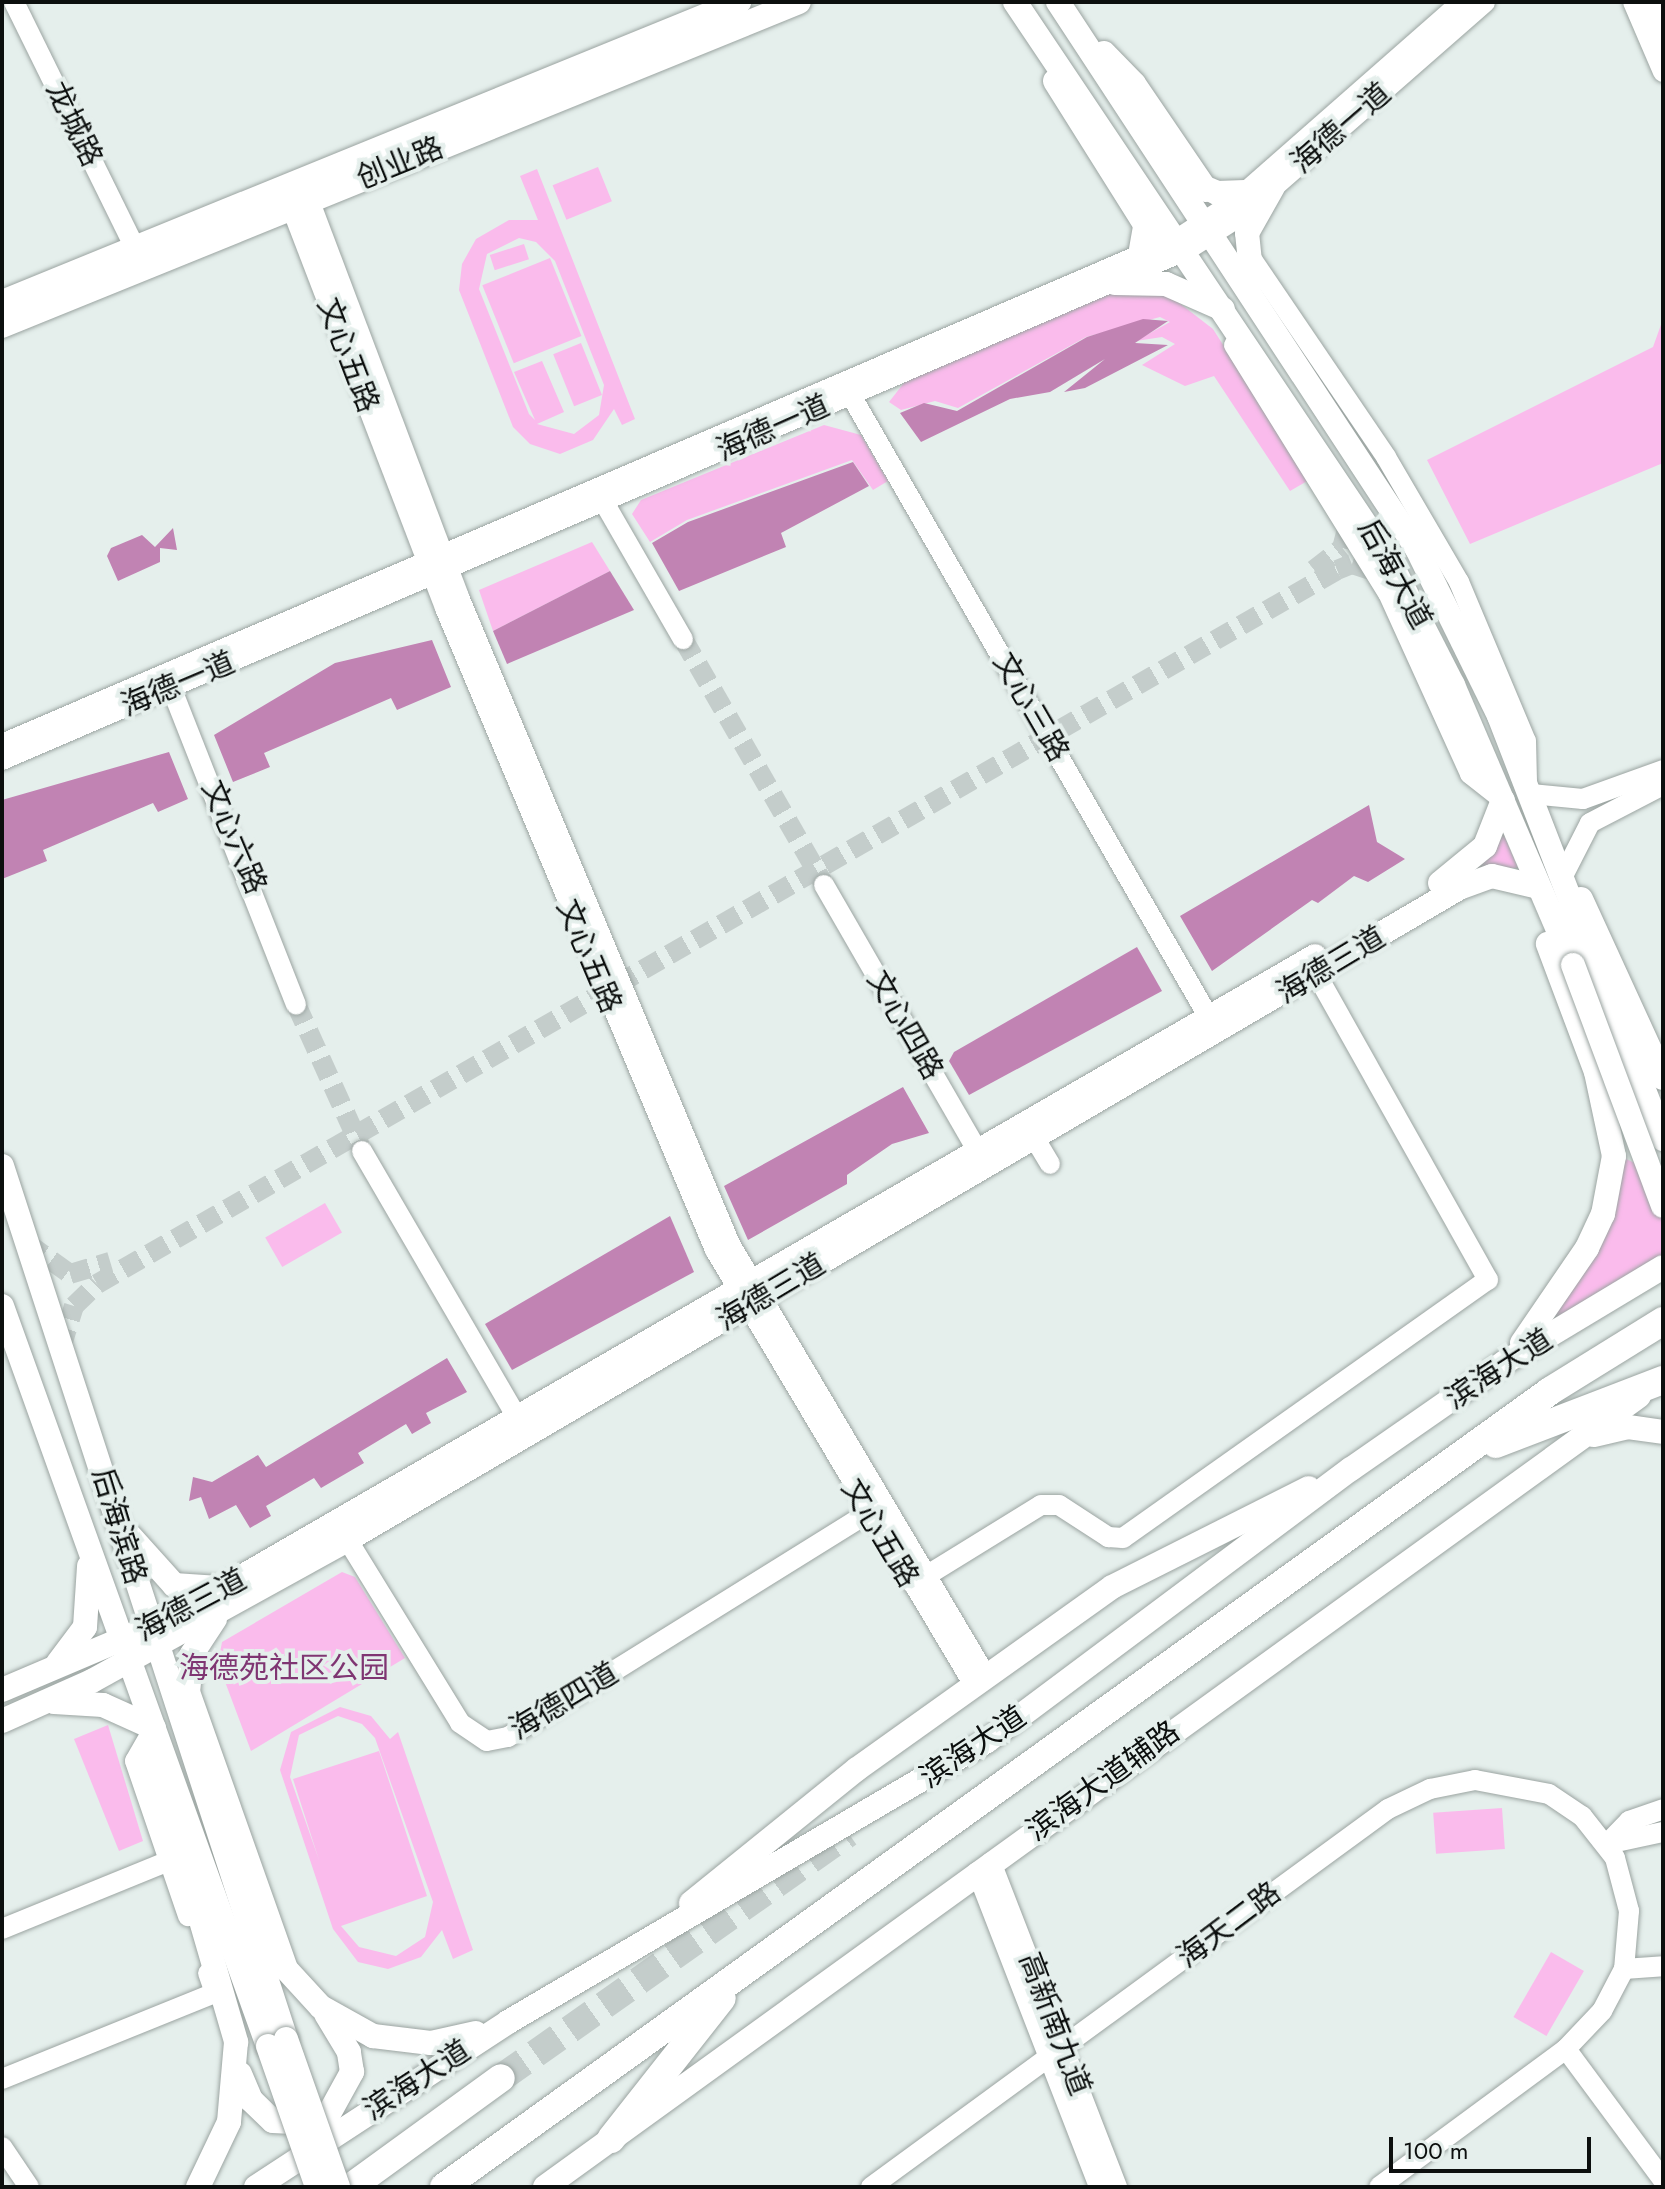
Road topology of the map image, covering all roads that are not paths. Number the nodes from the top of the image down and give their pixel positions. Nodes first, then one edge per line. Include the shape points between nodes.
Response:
1 (14, 2) edge
2 (739, 2) edge
3 (799, 2) edge
4 (1061, 2) edge
5 (1462, 2) edge
6 (1485, 2) edge
7 (1633, 2) edge
8 (1649, 2) edge
9 (1015, 5) edge
10 (1075, 27) junction
11 (1037, 34) junction
12 (1663, 34) edge
13 (1663, 72) edge
14 (1154, 146) junction
15 (1136, 176) junction
16 (1273, 187) junction
17 (1206, 190) junction
18 (1245, 192) junction
19 (296, 194) junction
20 (1209, 228) junction
21 (1148, 229) junction
22 (1183, 244) junction
23 (1246, 245) junction
24 (134, 246) junction
25 (1140, 255) junction
26 (1115, 283) junction
27 (2, 302) edge
28 (1226, 310) junction
29 (1269, 315) junction
30 (2, 326) edge
31 (853, 385) junction
32 (600, 495) junction
33 (437, 565) junction
34 (683, 639) tunnel mouth
35 (168, 680) junction
36 (2, 744) edge
37 (2, 760) edge
38 (1663, 770) edge
39 (1663, 785) edge
40 (1529, 788) junction
41 (1503, 800) junction
42 (1564, 874) junction
43 (824, 885) tunnel mouth
44 (1538, 887) junction
45 (1582, 960) junction
46 (1316, 974) junction
47 (296, 1004) tunnel mouth
48 (1219, 1021) junction
49 (1663, 1078) edge
50 (1614, 1129) junction
51 (1035, 1139) junction
52 (1663, 1139) edge
53 (362, 1151) tunnel mouth
54 (980, 1157) junction
55 (1663, 1158) edge
56 (1050, 1164) dead end
57 (2, 1166) edge
58 (1663, 1206) edge
59 (1663, 1267) edge
60 (747, 1296) junction
61 (2, 1307) edge
62 (1663, 1321) edge
63 (1505, 1362) junction
64 (1663, 1380) edge
65 (522, 1427) junction
66 (1663, 1432) edge
67 (1577, 1439) junction
68 (1458, 1459) junction
69 (1351, 1469) junction
70 (868, 1513) junction
71 (120, 1522) junction
72 (342, 1531) junction
73 (89, 1552) junction
74 (918, 1581) junction
75 (228, 1596) junction
76 (154, 1638) junction
77 (126, 1651) junction
78 (47, 1672) junction
79 (980, 1681) junction
80 (169, 1685) junction
81 (2, 1690) edge
82 (39, 1706) junction
83 (2, 1721) edge
84 (196, 1724) junction
85 (154, 1728) junction
86 (1663, 1809) edge
87 (1663, 1832) edge
88 (1607, 1844) junction
89 (169, 1861) junction
90 (984, 1867) junction
91 (2, 1929) edge
92 (240, 1935) junction
93 (653, 1937) junction
94 (1663, 1966) edge
95 (1624, 1969) junction
96 (742, 1973) junction
97 (321, 2007) junction
98 (508, 2022) junction
99 (277, 2042) junction
100 (1566, 2049) junction
101 (1057, 2052) junction
102 (237, 2060) junction
103 (501, 2078) tunnel mouth
104 (2, 2079) edge
105 (611, 2139) junction
106 (2, 2147) edge
107 (1663, 2180) edge
108 (29, 2187) edge
109 (198, 2187) edge
110 (256, 2187) edge
111 (317, 2187) edge
112 (338, 2187) edge
113 (351, 2187) edge
114 (444, 2187) edge
115 (545, 2187) edge
116 (871, 2187) edge
117 (1099, 2187) edge
118 (1117, 2187) edge
119 (1379, 2187) edge

1 - 24 street, 龙城路
2 - 19 main road, 创业路
3 - 19 main road, 创业路
4 - 10 main road
5 - 18 street, 海德一道
6 - 16 street, 海德一道
7 - 13 street
8 - 12 street
9 - 11 main road, 后海大道
10 - 14 main road, 后海大道
10 - 17 main road via 1134,84
11 - 15 main road, 后海大道
11 - 21 main road via 1068,109
14 - 17 main road
14 - 20 main road, 后海大道
15 - 21 main road
15 - 22 main road, 后海大道
16 - 20 street, 海德一道
16 - 23 main road via 1257,208
17 - 18 main road
18 - 20 street, 海德一道
19 - 24 main road, 创业路
19 - 30 main road, 创业路
19 - 33 street, 文心五路
20 - 22 street, 海德一道
20 - 29 main road, 后海大道
21 - 25 main road
22 - 25 street, 海德一道
22 - 26 street, 海德一道
22 - 28 main road, 后海大道
23 - 29 main road via 1249,274
23 - 40 street via 1386,457 1459,582 1526,741
24 - 27 main road, 创业路
25 - 31 street, 海德一道
26 - 28 main road via 1166,284
26 - 31 street, 海德一道
28 - 41 main road, 后海大道 via 1388,558
29 - 40 main road, 后海大道 via 1417,549
31 - 32 street, 海德一道
31 - 48 street, 文心三路
32 - 33 street, 海德一道
32 - 34 street
33 - 35 street, 海德一道
33 - 60 street, 文心五路
35 - 36 street, 海德一道
35 - 37 street, 海德一道
35 - 47 street, 文心六路
38 - 40 street via 1583,799
39 - 42 street via 1590,823
40 - 42 main road, 后海大道
41 - 44 main road, 后海大道
41 - 48 main road, 海德三道 via 1485,846 1460,871
42 - 45 main road, 后海大道
42 - 49 main road via 1596,921
43 - 54 street, 文心四路
44 - 45 main road, 后海大道
44 - 46 main road, 海德三道 via 1510,878 1474,880
44 - 50 main road via 1550,951
45 - 52 main road, 后海大道
45 - 58 main road, 后海大道, bridge
46 - 48 main road, 海德三道
46 - 74 street via 1488,1280 1123,1538 1108,1537 1050,1504
48 - 51 main road, 海德三道
48 - 54 main road, 海德三道
50 - 55 main road via 1634,1157
50 - 63 main road via 1611,1184 1592,1237 1566,1286
51 - 54 main road, 海德三道
51 - 56 street
53 - 65 street
54 - 60 main road, 海德三道
57 - 71 main road, 后海滨路
59 - 63 main road, 滨海大道
60 - 65 main road, 海德三道
60 - 70 street, 文心五路
60 - 74 street, 文心五路
61 - 73 main road, 后海滨路
62 - 68 highway, 滨海大道
63 - 69 main road, 滨海大道
64 - 67 main road, 滨海大道辅路
64 - 68 highway
65 - 72 main road, 海德三道
66 - 67 main road via 1628,1427
67 - 90 main road, 滨海大道辅路
68 - 96 highway, 滨海大道
69 - 79 main road via 1155,1560
69 - 93 main road, 滨海大道 via 987,1741
70 - 72 street, 海德四道 via 498,1741 478,1739 460,1723
70 - 74 street, 文心五路
71 - 75 main road via 174,1585
71 - 76 main road, 后海滨路
72 - 75 main road, 海德三道
73 - 77 main road, 后海滨路
73 - 78 main road via 85,1627
74 - 79 street, 文心五路
75 - 76 main road, 海德三道
75 - 84 main road via 192,1654 188,1692
76 - 77 main road, 海德三道
76 - 80 main road, 后海滨路
77 - 78 main road, 海德三道
77 - 82 main road, 海德三道
77 - 85 main road, 后海滨路
78 - 81 main road, 海德三道
79 - 93 main road via 845,1778
80 - 84 main road
80 - 92 main road, 后海滨路
82 - 83 main road, 海德三道
82 - 85 main road via 92,1702
84 - 97 main road via 279,1956
85 - 89 street via 135,1761
85 - 92 main road, 后海滨路
85 - 102 main road via 154,1772 217,1955
86 - 88 street via 1629,1821
87 - 88 street
88 - 95 street via 1629,1911
88 - 101 street, 海天二路 via 1567,1803 1530,1786 1475,1780 1430,1789 1366,1823
89 - 91 street
89 - 104 street via 215,1993
90 - 101 street, 高新南九道
90 - 105 main road, 滨海大道辅路
92 - 99 main road
93 - 98 main road, 滨海大道
94 - 95 street
95 - 100 street via 1602,2011
96 - 105 highway
96 - 114 highway, 滨海大道
97 - 98 main road via 357,2030 411,2042 448,2041
97 - 102 main road via 352,2060 347,2094 330,2112 294,2125 266,2117 245,2091
98 - 110 main road, 滨海大道
99 - 111 main road, bridge
99 - 112 main road, bridge
100 - 107 street
100 - 119 street
101 - 116 street, 海天二路
101 - 117 street, 高新南九道
101 - 118 street, 高新南九道
102 - 109 main road via 229,2122
103 - 113 highway, 滨海大道
105 - 115 main road, 滨海大道辅路
106 - 108 street

